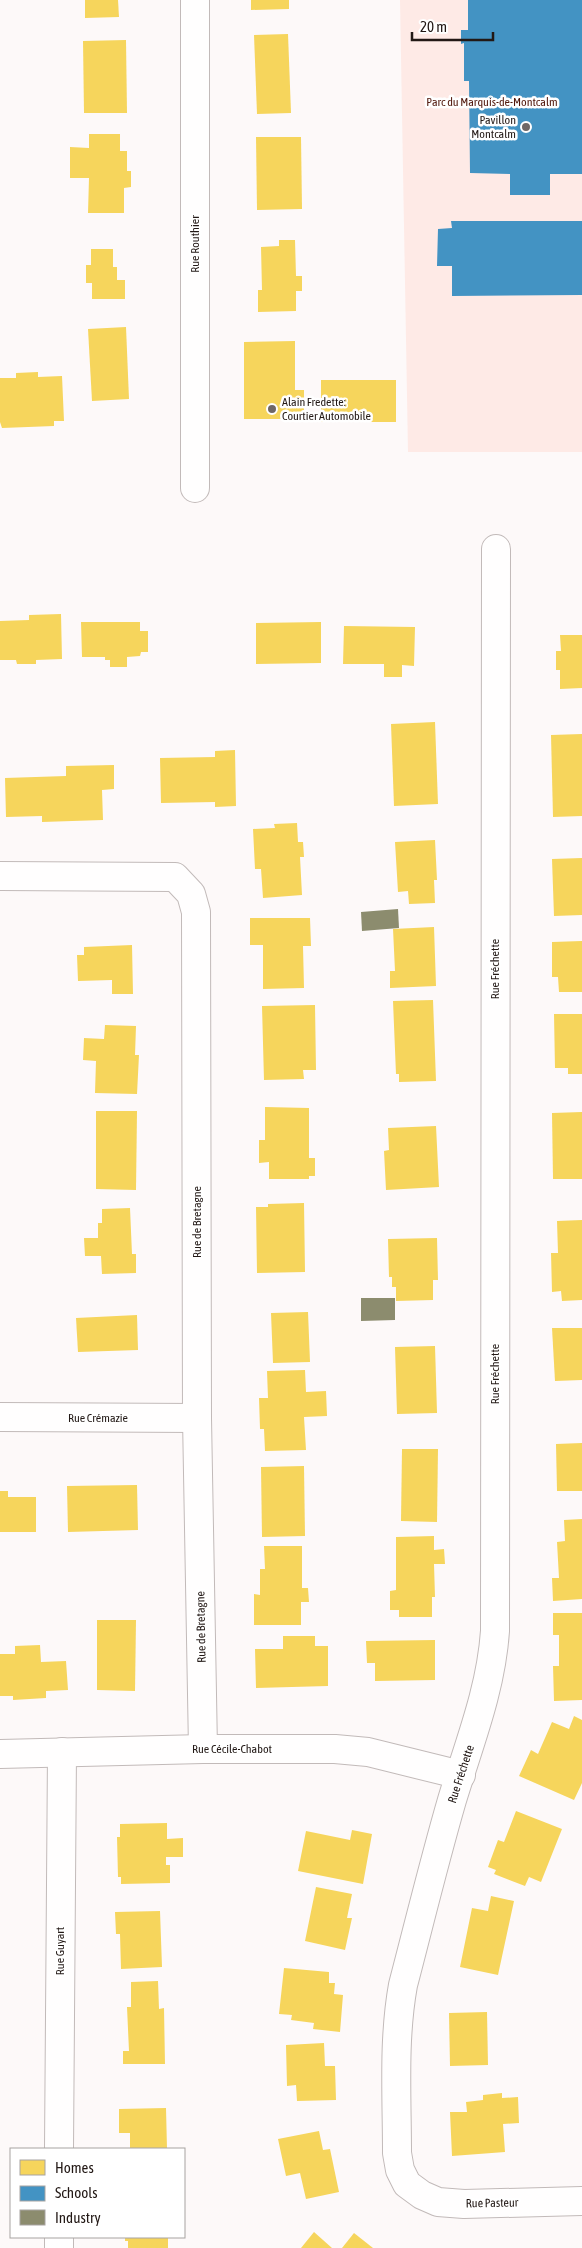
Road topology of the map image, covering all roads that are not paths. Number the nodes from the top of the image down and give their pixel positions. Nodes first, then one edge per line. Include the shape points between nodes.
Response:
1 (195, 0) edge
2 (195, 488) dead end
3 (496, 548) dead end
4 (0, 876) edge
5 (0, 1418) edge
6 (197, 1418) junction
7 (203, 1749) junction
8 (62, 1752) junction
9 (0, 1754) edge
10 (461, 1775) junction
11 (59, 2148) edge
12 (407, 2184) joint
13 (582, 2201) edge

1 - 2 street, Rue Routhier
3 - 10 street, Rue Fréchette via 495,1631 487,1690
4 - 6 street, Rue de Bretagne via 175,877 191,894 196,912
5 - 6 street, Rue Crémazie
6 - 7 street, Rue de Bretagne
7 - 8 street, Rue Cécile-Chabot
7 - 10 street, Rue Cécile-Chabot via 368,1752
8 - 9 street, Rue Cécile-Chabot
8 - 11 street, Rue Guyart
10 - 12 street, Rue Fréchette via 452,1799 398,2012 397,2153
12 - 13 street, Rue Pasteur via 438,2202

